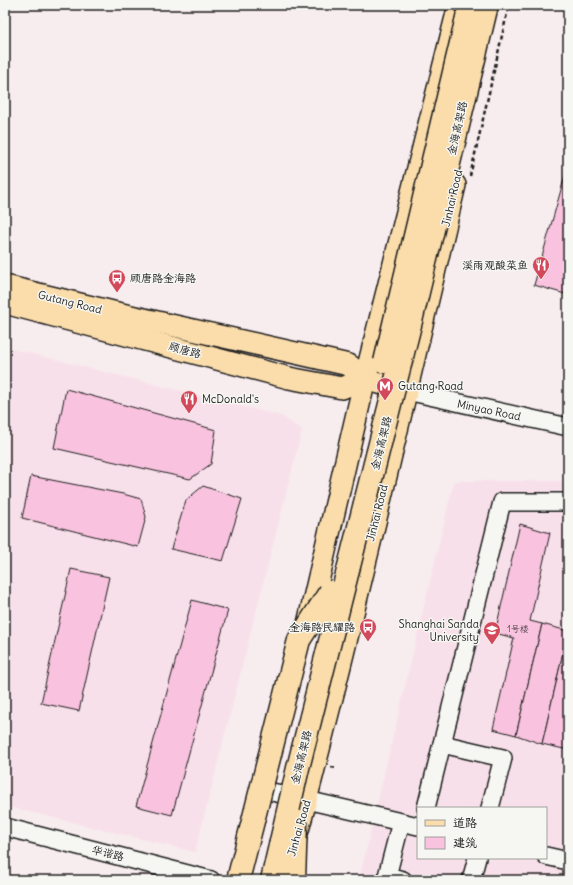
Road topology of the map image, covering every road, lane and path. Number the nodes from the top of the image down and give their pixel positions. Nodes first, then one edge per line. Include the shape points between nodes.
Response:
1 (459, 5) edge
2 (470, 5) edge
3 (487, 5) edge
4 (497, 5) edge
5 (5, 286) edge
6 (5, 303) edge
7 (365, 379) junction
8 (407, 391) junction
9 (568, 427) edge
10 (568, 502) edge
11 (330, 592) junction
12 (442, 744) junction
13 (298, 768) junction
14 (268, 791) junction
15 (307, 800) junction
16 (426, 807) edge
17 (490, 807) edge
18 (401, 822) junction
19 (417, 826) edge
20 (5, 827) edge
21 (547, 856) edge
22 (477, 859) edge
23 (568, 861) edge
24 (386, 878) edge
25 (211, 880) edge
26 (238, 880) edge
27 (247, 880) edge
28 (260, 880) edge
29 (272, 880) edge
30 (284, 880) edge
31 (294, 880) edge
32 (403, 880) edge
33 (472, 880) edge

1 - 7 main road
2 - 11 highway, 金海高架路, bridge
3 - 13 highway, 金海高架路, bridge via 412,317
4 - 8 main road, Jinhai Road
5 - 7 main road, Gutang Road via 349,365
6 - 7 main road, 顾唐路 via 297,379 342,388
7 - 8 main road, Minyao Road
7 - 14 main road
8 - 9 street, Minyao Road
8 - 15 main road, Jinhai Road
10 - 12 street via 502,502
11 - 26 highway, bridge via 299,640
11 - 28 highway, 金海高架路
12 - 16 street
12 - 17 street via 503,758
13 - 29 highway, 金海高架路, bridge
13 - 31 highway, bridge
14 - 15 street
14 - 27 main road
15 - 18 street
15 - 30 main road, Jinhai Road
18 - 19 street
18 - 24 street
20 - 25 street, 华谐路
21 - 23 street
22 - 33 street
24 - 32 street

